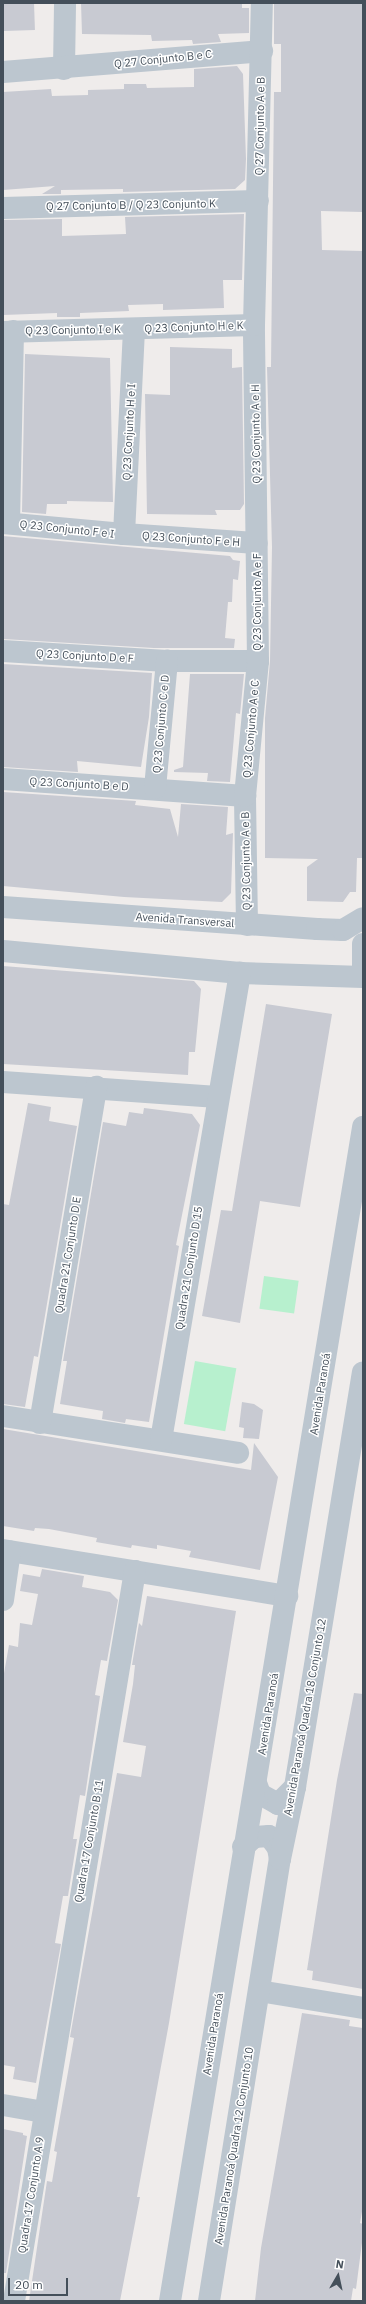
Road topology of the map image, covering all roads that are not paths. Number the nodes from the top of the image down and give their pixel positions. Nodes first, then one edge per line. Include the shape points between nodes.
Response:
1 (65, 3) edge
2 (262, 3) edge
3 (262, 51) junction
4 (64, 69) junction
5 (3, 72) edge
6 (258, 201) junction
7 (3, 208) edge
8 (257, 224) joint
9 (254, 325) junction
10 (134, 328) junction
11 (8, 332) edge
12 (6, 523) edge
13 (124, 534) junction
14 (257, 543) junction
15 (3, 651) edge
16 (167, 661) junction
17 (258, 661) junction
18 (3, 779) edge
19 (155, 788) junction
20 (245, 796) junction
21 (7, 911) edge
22 (363, 918) edge
23 (247, 925) junction
24 (363, 944) edge
25 (7, 948) edge
26 (363, 968) edge
27 (240, 973) junction
28 (363, 977) edge
29 (3, 1082) edge
30 (96, 1087) junction
31 (217, 1097) junction
32 (363, 1127) edge
33 (363, 1373) edge
34 (3, 1416) edge
35 (40, 1423) junction
36 (161, 1440) junction
37 (238, 1453) dead end
38 (7, 1551) edge
39 (135, 1571) junction
40 (287, 1596) junction
41 (3, 1600) edge
42 (256, 1783) junction
43 (295, 1787) junction
44 (243, 1847) junction
45 (280, 1859) junction
46 (259, 1992) junction
47 (363, 2008) edge
48 (3, 2105) edge
49 (44, 2112) junction
50 (14, 2301) edge
51 (170, 2301) edge
52 (209, 2301) edge

1 - 4 street
2 - 3 street, Q 27 Conjunto A e B
3 - 4 street, Q 27 Conjunto B e C
3 - 6 street, Q 27 Conjunto A e B
4 - 5 street, Q 27 Conjunto B e C
6 - 7 street, Q 27 Conjunto B / Q 23 Conjunto K
6 - 8 street, Q 27 Conjunto A e B
8 - 9 street, Q 23 Conjunto A e H
9 - 10 street, Q 23 Conjunto H e K
9 - 14 street, Q 23 Conjunto A e H
10 - 11 street, Q 23 Conjunto I e K
10 - 13 street, Q 23 Conjunto H e I
11 - 12 street
12 - 13 street, Q 23 Conjunto F e I
13 - 14 street, Q 23 Conjunto F e H
14 - 17 street, Q 23 Conjunto A e F
15 - 16 street, Q 23 Conjunto D e F
16 - 17 street, Q 23 Conjunto D e F
16 - 19 street, Q 23 Conjunto C e D
17 - 20 street, Q 23 Conjunto A e C
18 - 19 street, Q 23 Conjunto B e D
19 - 20 street, Q 23 Conjunto B e D
20 - 23 street, Q 23 Conjunto A e B
21 - 23 street, Avenida Transversal
22 - 23 street, Avenida Transversal via 344,930
24 - 26 street
25 - 27 street
27 - 28 street
27 - 31 street, Quadra 21 Conjunto D 15
29 - 30 street
30 - 31 street
30 - 35 street, Quadra 21 Conjunto D E
31 - 36 street, Quadra 21 Conjunto D 15
32 - 40 street, Avenida Paranoá
33 - 43 street, Avenida Paranoá Quadra 18 Conjunto 12
34 - 35 street
35 - 36 street
36 - 37 street
38 - 39 street
38 - 41 street
39 - 40 street
39 - 49 street, Quadra 17 Conjunto B 11
40 - 42 street, Avenida Paranoá
42 - 43 street via 260,1794 278,1804
42 - 44 street, Avenida Paranoá
43 - 45 street, Avenida Paranoá Quadra 18 Conjunto 12
44 - 45 street via 254,1836 269,1836 278,1848
44 - 51 street, Avenida Paranoá
45 - 46 street, Avenida Paranoá Quadra 18 Conjunto 12
46 - 47 street
46 - 52 street, Avenida Paranoá Quadra 12 Conjunto 10
48 - 49 street
49 - 50 street, Quadra 17 Conjunto A 9

